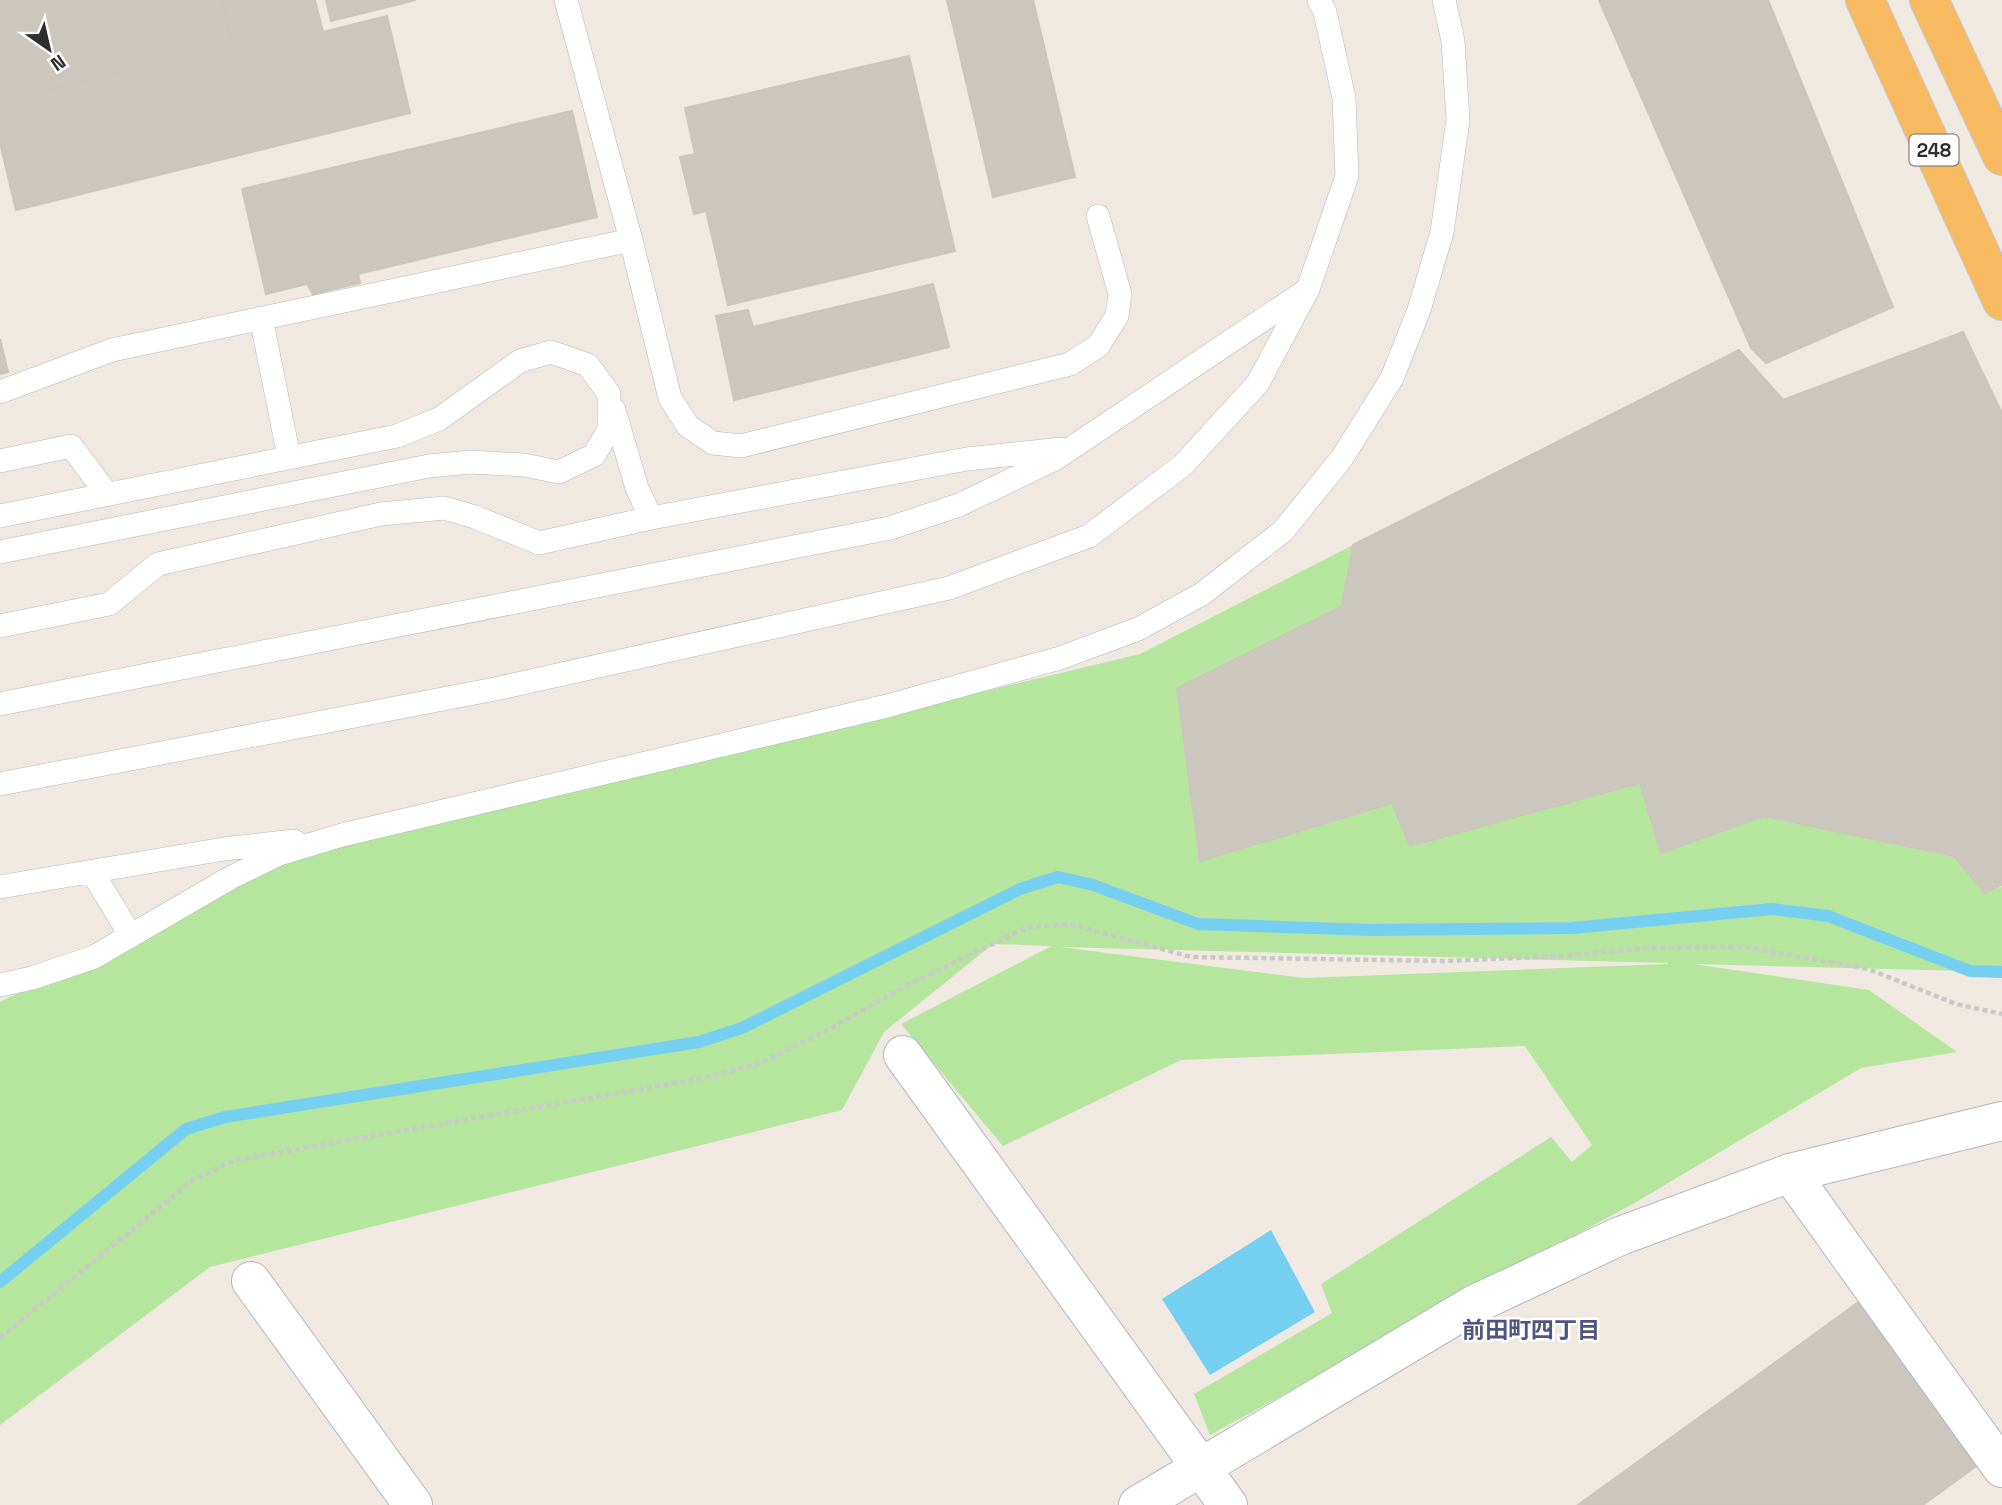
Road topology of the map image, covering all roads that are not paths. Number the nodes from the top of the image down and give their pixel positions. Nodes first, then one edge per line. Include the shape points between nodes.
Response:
1 (566, 0) edge
2 (1319, 0) edge
3 (1444, 0) edge
4 (1866, 0) edge
5 (1929, 0) edge
6 (2002, 156) edge
7 (1098, 216) dead end
8 (631, 240) junction
9 (1308, 289) junction
10 (2002, 301) edge
11 (261, 318) junction
12 (0, 392) edge
13 (609, 394) junction
14 (1075, 447) junction
15 (289, 457) junction
16 (0, 461) edge
17 (107, 494) junction
18 (0, 516) edge
19 (651, 518) junction
20 (0, 552) edge
21 (0, 626) edge
22 (0, 705) edge
23 (0, 784) edge
24 (349, 834) junction
25 (92, 872) junction
26 (0, 887) edge
27 (131, 936) junction
28 (0, 985) edge
29 (903, 1055) dead end
30 (2002, 1121) edge
31 (1790, 1173) junction
32 (251, 1280) dead end
33 (1201, 1467) junction
34 (2002, 1468) edge
35 (413, 1505) edge
36 (1138, 1505) edge
37 (1227, 1505) edge

1 - 8 lane
2 - 9 lane via 1344,98 1347,176
3 - 24 lane via 1453,41 1458,120 1442,232 1419,310 1392,378 1342,458 1283,531 1202,594 1138,629 1047,661 887,706
4 - 10 highway, 248
5 - 6 highway, 248
7 - 8 lane via 1120,294 1118,316 1098,346 1070,365 741,446 713,443 688,426 670,398
8 - 11 lane
9 - 14 lane
9 - 23 lane via 1258,383 1182,465 1089,536 949,588 495,689
11 - 12 lane via 112,350
11 - 15 lane
13 - 15 lane via 587,365 551,352 520,361 439,419 407,432
13 - 19 lane via 637,488
13 - 20 lane via 609,430 593,455 559,472 471,462 429,466
14 - 19 lane via 967,459
14 - 22 lane via 959,505 890,528
15 - 17 lane
16 - 17 lane via 71,446
17 - 18 lane
19 - 21 lane via 540,543 444,508 381,514 158,564 108,604
24 - 25 lane
24 - 27 lane via 279,854
25 - 26 lane
25 - 27 lane
27 - 28 lane via 94,957
29 - 33 street
30 - 31 street
31 - 33 street via 1620,1236 1473,1305
31 - 34 street
32 - 35 street
33 - 36 street
33 - 37 street

